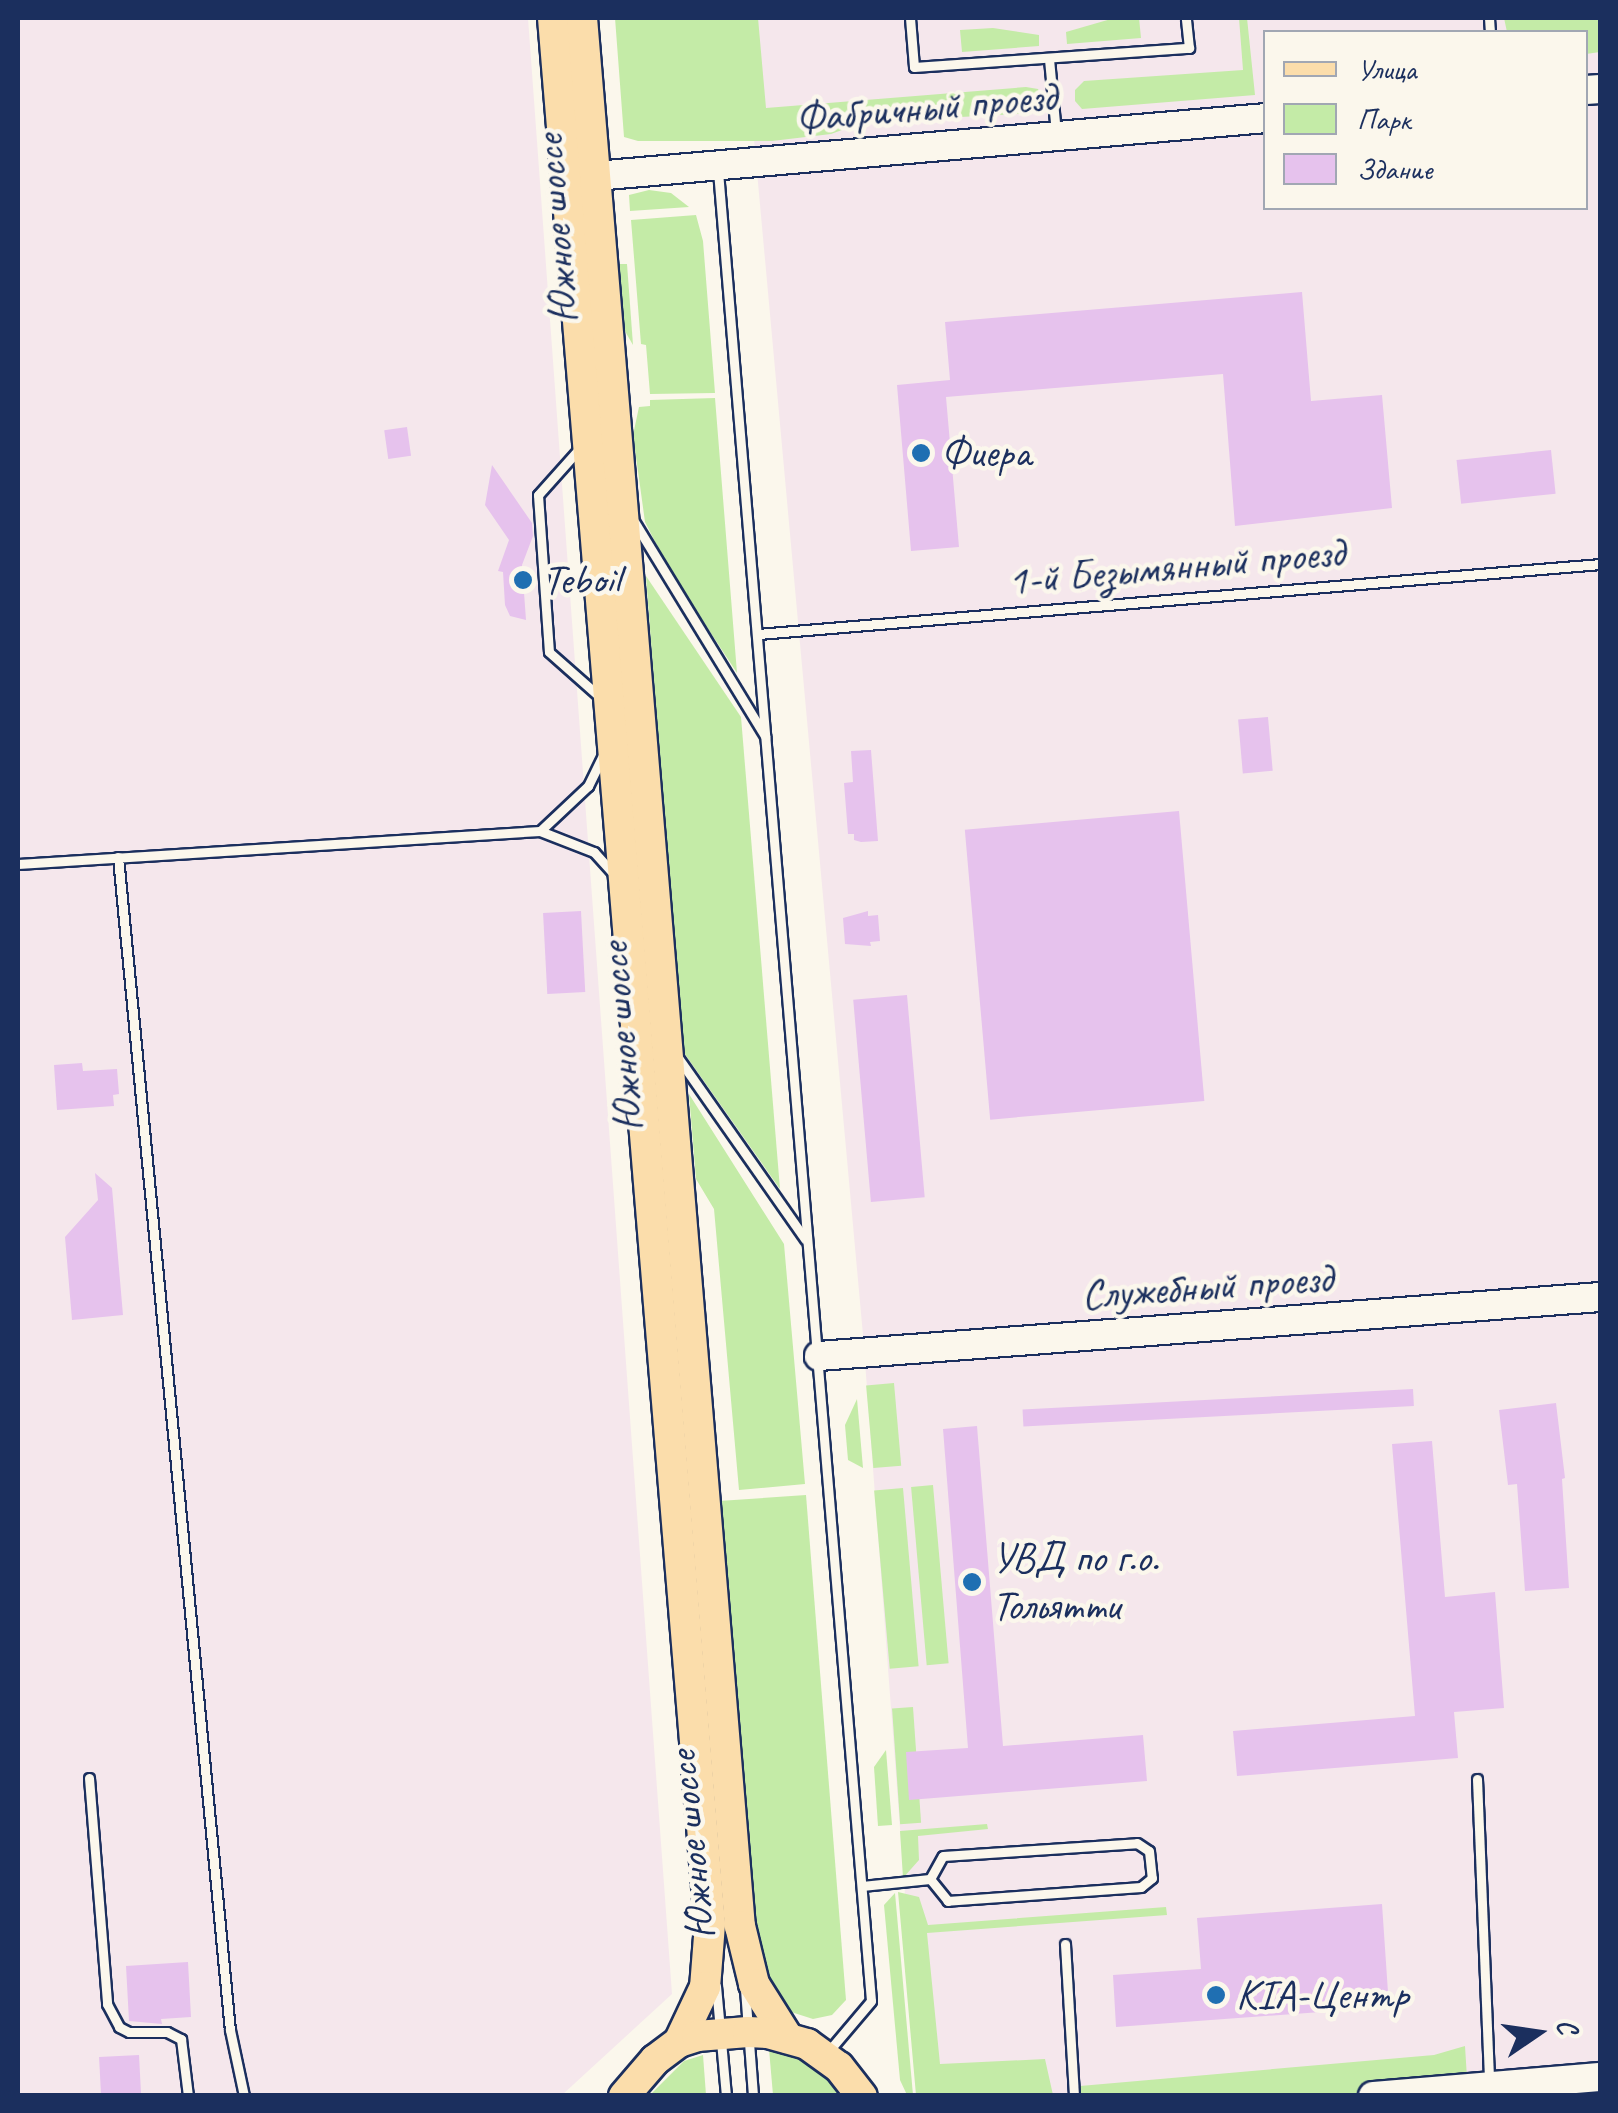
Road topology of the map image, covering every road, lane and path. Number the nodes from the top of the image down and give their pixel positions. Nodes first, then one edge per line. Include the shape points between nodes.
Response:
1 (553, 18) edge
2 (582, 18) edge
3 (910, 18) edge
4 (1186, 18) edge
5 (1050, 59) junction
6 (1263, 118) edge
7 (1056, 136) junction
8 (718, 168) junction
9 (595, 176) junction
10 (588, 438) junction
11 (622, 502) junction
12 (1600, 564) edge
13 (758, 634) junction
14 (609, 705) junction
15 (612, 738) junction
16 (766, 738) junction
17 (540, 830) junction
18 (118, 857) junction
19 (18, 864) edge
20 (623, 884) junction
21 (664, 1038) junction
22 (807, 1241) junction
23 (1600, 1297) edge
24 (819, 1356) junction
25 (89, 1778) dead end
26 (1477, 1779) dead end
27 (930, 1879) junction
28 (862, 1886) junction
29 (725, 1925) junction
30 (1064, 1944) dead end
31 (734, 2032) junction
32 (788, 2038) junction
33 (679, 2042) junction
34 (825, 2056) junction
35 (1600, 2077) edge
36 (1490, 2086) junction
37 (865, 2091) edge
38 (245, 2095) edge
39 (188, 2096) edge
40 (624, 2096) edge
41 (726, 2096) edge
42 (753, 2096) edge
43 (1074, 2096) edge
44 (1373, 2096) edge

1 - 10 main road, Южное шоссе
2 - 9 main road, Южное шоссе
3 - 5 lane via 914,66
4 - 5 lane via 1189,48
5 - 7 lane
6 - 7 street, Фабричный проезд
7 - 8 street, Фабричный проезд
8 - 9 street, Фабричный проезд
8 - 13 lane
9 - 11 main road, Южное шоссе
10 - 14 main road, Южное шоссе
10 - 14 lane via 538,496 548,652
11 - 16 lane
11 - 21 main road, Южное шоссе
12 - 13 lane, 1-й Безымянный проезд
13 - 16 lane
14 - 15 main road, Южное шоссе
15 - 17 lane via 588,786
15 - 20 main road, Южное шоссе
16 - 22 lane
17 - 18 lane
17 - 20 lane via 594,852
18 - 19 lane
18 - 38 lane via 230,2030
20 - 29 main road, Южное шоссе
21 - 22 lane
21 - 29 main road, Южное шоссе
22 - 24 lane
23 - 24 street, Служебный проезд
24 - 28 lane
25 - 39 lane via 107,2004 130,2032 168,2032 181,2040
26 - 36 lane
27 - 27 lane via 948,1902 1141,1887 1152,1878 1149,1851 1137,1843 943,1856
27 - 28 lane
28 - 34 lane via 871,2001
29 - 31 lane
29 - 31 lane
29 - 32 main road, Южное шоссе
29 - 33 main road, Южное шоссе
30 - 43 lane
31 - 32 main road
31 - 33 main road
31 - 41 lane
31 - 42 lane
32 - 34 main road
33 - 40 main road
34 - 37 main road
35 - 36 street
36 - 44 street

